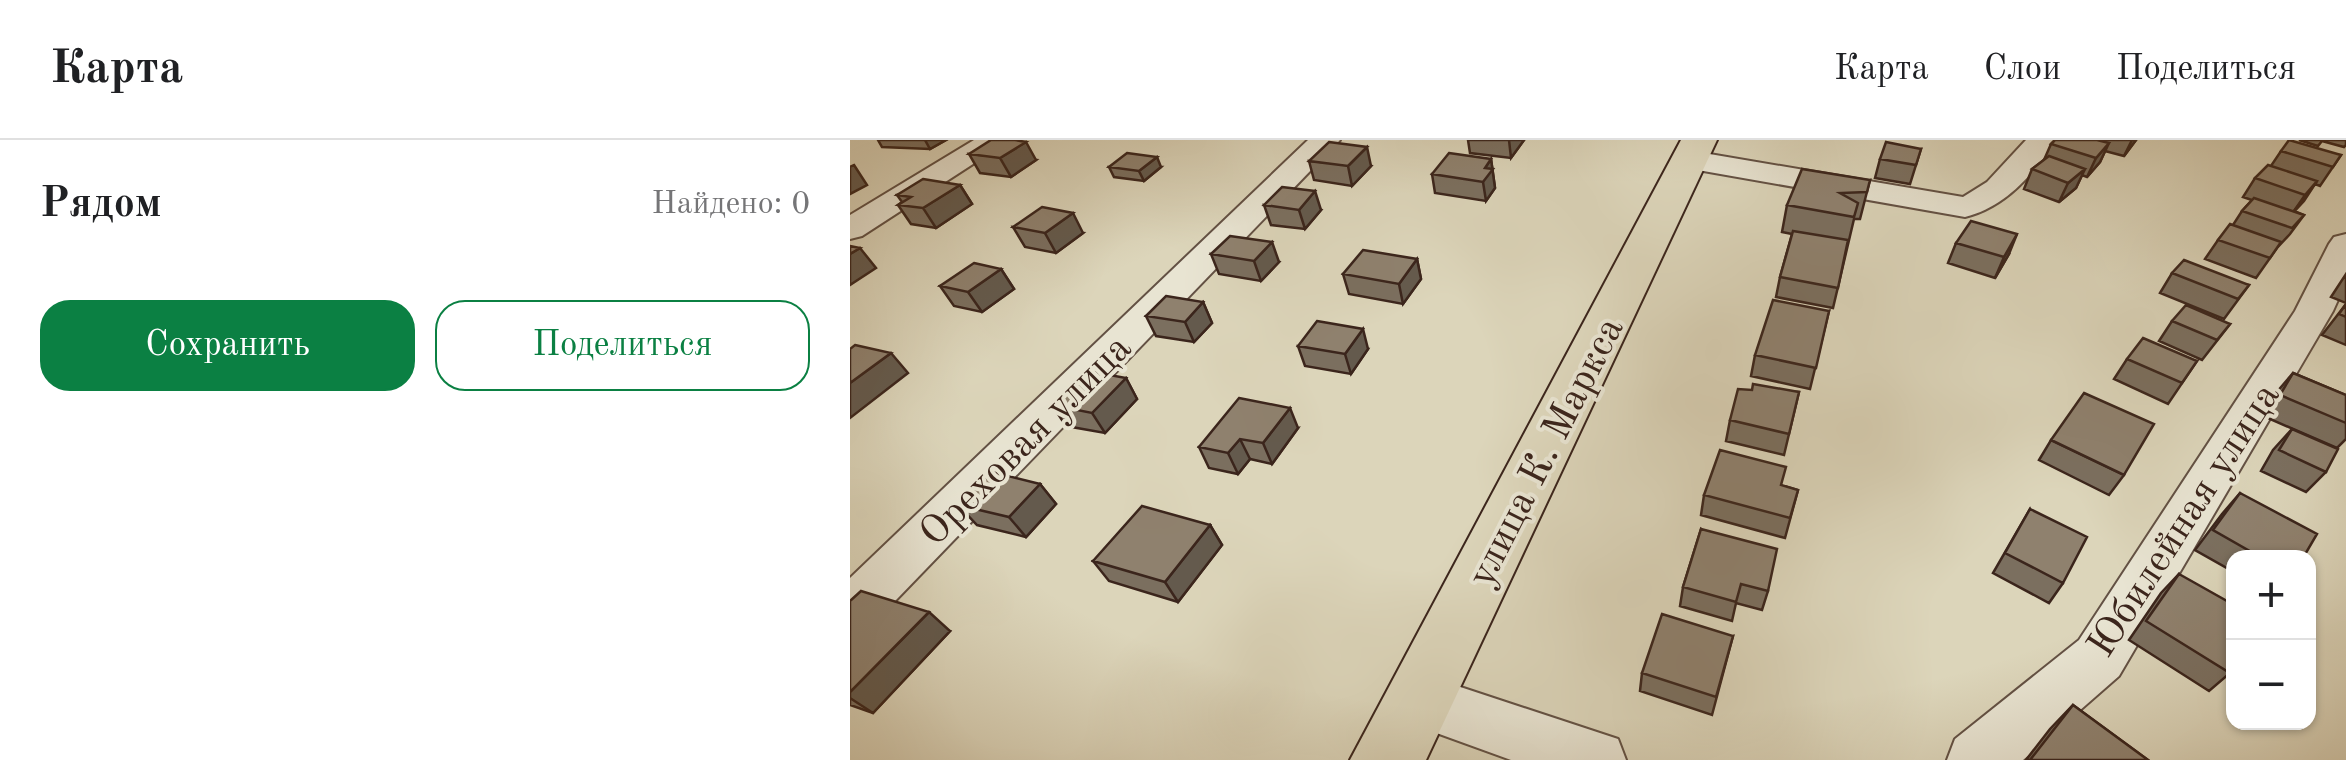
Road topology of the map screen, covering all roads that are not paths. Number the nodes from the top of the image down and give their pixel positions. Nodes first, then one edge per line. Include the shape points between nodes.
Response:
1 (996, 140) edge
2 (1325, 140) edge
3 (2042, 140) edge
4 (1696, 150) edge
5 (850, 230) edge
6 (2346, 244) edge
7 (850, 612) edge
8 (1418, 700) junction
9 (1387, 760) edge
10 (1596, 760) edge
11 (1976, 760) edge

1 - 5 street
2 - 7 street, Ореховая улица
3 - 4 street via 2010,176 1965,207
4 - 8 main road, улица К. Маркса
6 - 11 street, Юбилейная улица via 2314,312 2099,658
8 - 9 main road, улица К. Маркса
8 - 10 street

